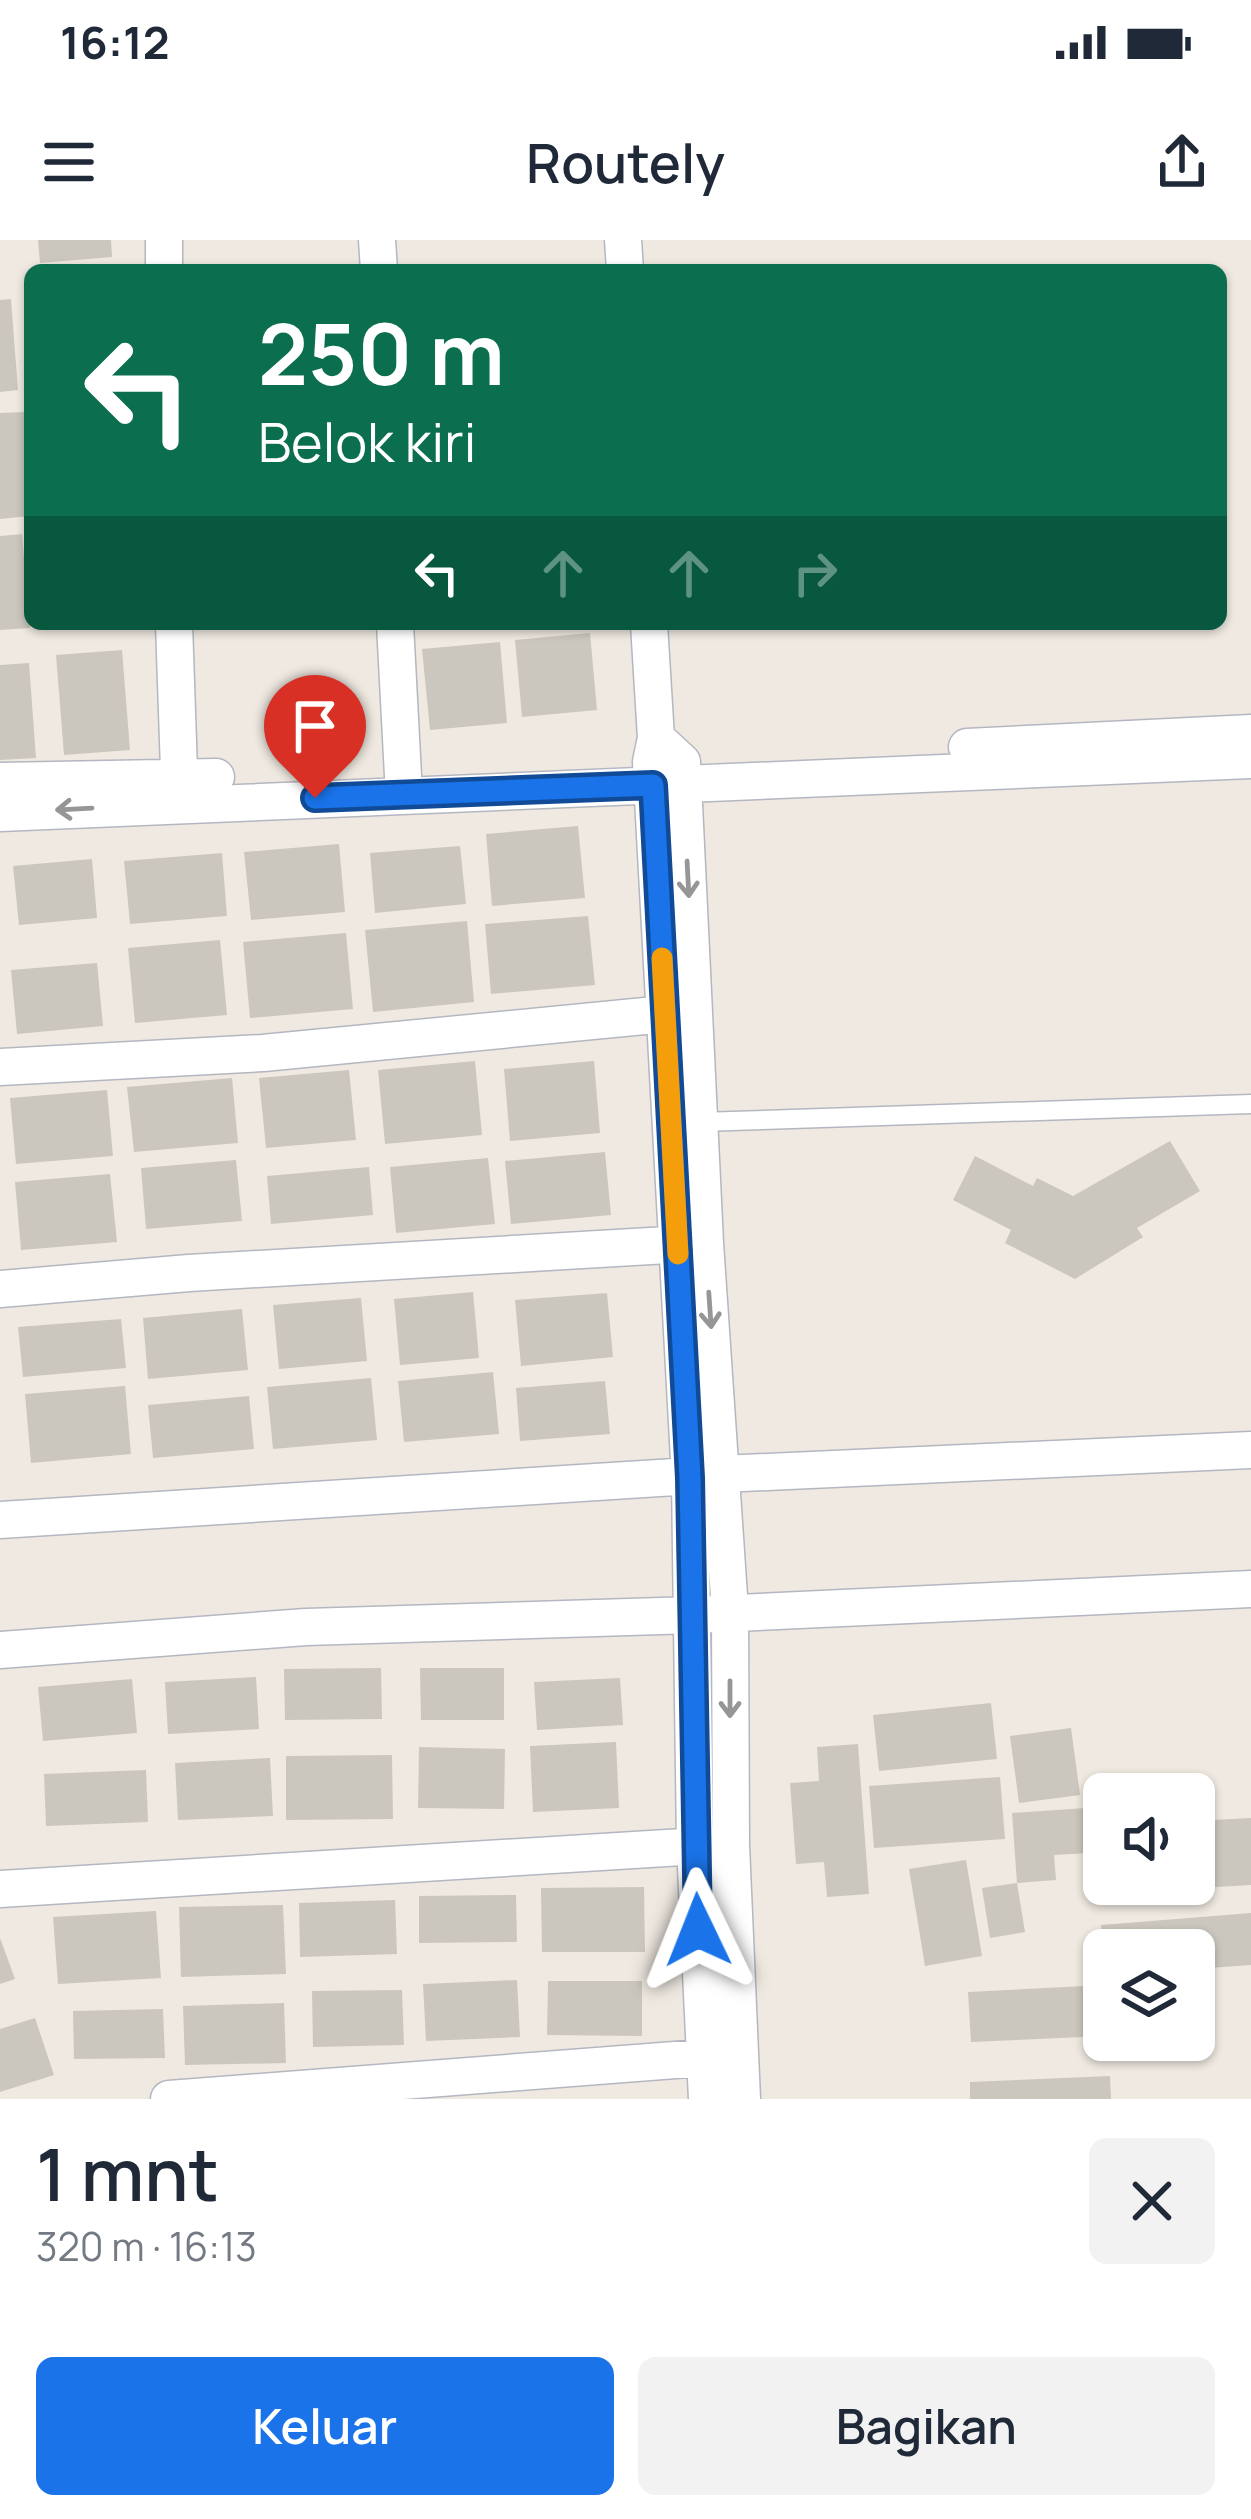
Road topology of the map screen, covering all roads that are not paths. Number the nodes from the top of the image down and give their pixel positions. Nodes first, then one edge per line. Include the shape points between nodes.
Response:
1 (174, 630) edge
2 (395, 630) edge
3 (650, 630) edge
4 (1251, 733) edge
5 (1251, 760) edge
6 (665, 766) junction
7 (0, 781) edge
8 (403, 783) junction
9 (180, 791) junction
10 (0, 813) edge
11 (680, 1013) junction
12 (0, 1067) edge
13 (1251, 1104) edge
14 (700, 1121) junction
15 (692, 1244) junction
16 (0, 1289) edge
17 (1251, 1450) edge
18 (706, 1476) junction
19 (0, 1520) edge
20 (1251, 1589) edge
21 (712, 1613) junction
22 (0, 1650) edge
23 (713, 1845) junction
24 (0, 1889) edge
25 (721, 2056) junction
26 (169, 2099) edge
27 (707, 2099) edge
28 (742, 2099) edge

1 - 9 street
2 - 8 street
3 - 6 street
4 - 6 street
5 - 6 street
6 - 8 street
6 - 11 street
7 - 9 street
8 - 9 street
9 -> 10 street
11 - 12 street via 263,1053
11 - 14 street
11 - 15 street
13 - 14 lane
14 - 15 street
15 - 16 street
15 - 18 street
17 - 18 street
18 - 19 street
18 - 21 street
20 - 21 street
21 - 22 street via 306,1627
21 - 23 street
23 - 24 street
23 - 25 street
25 - 26 street
25 - 27 street
25 - 28 street

